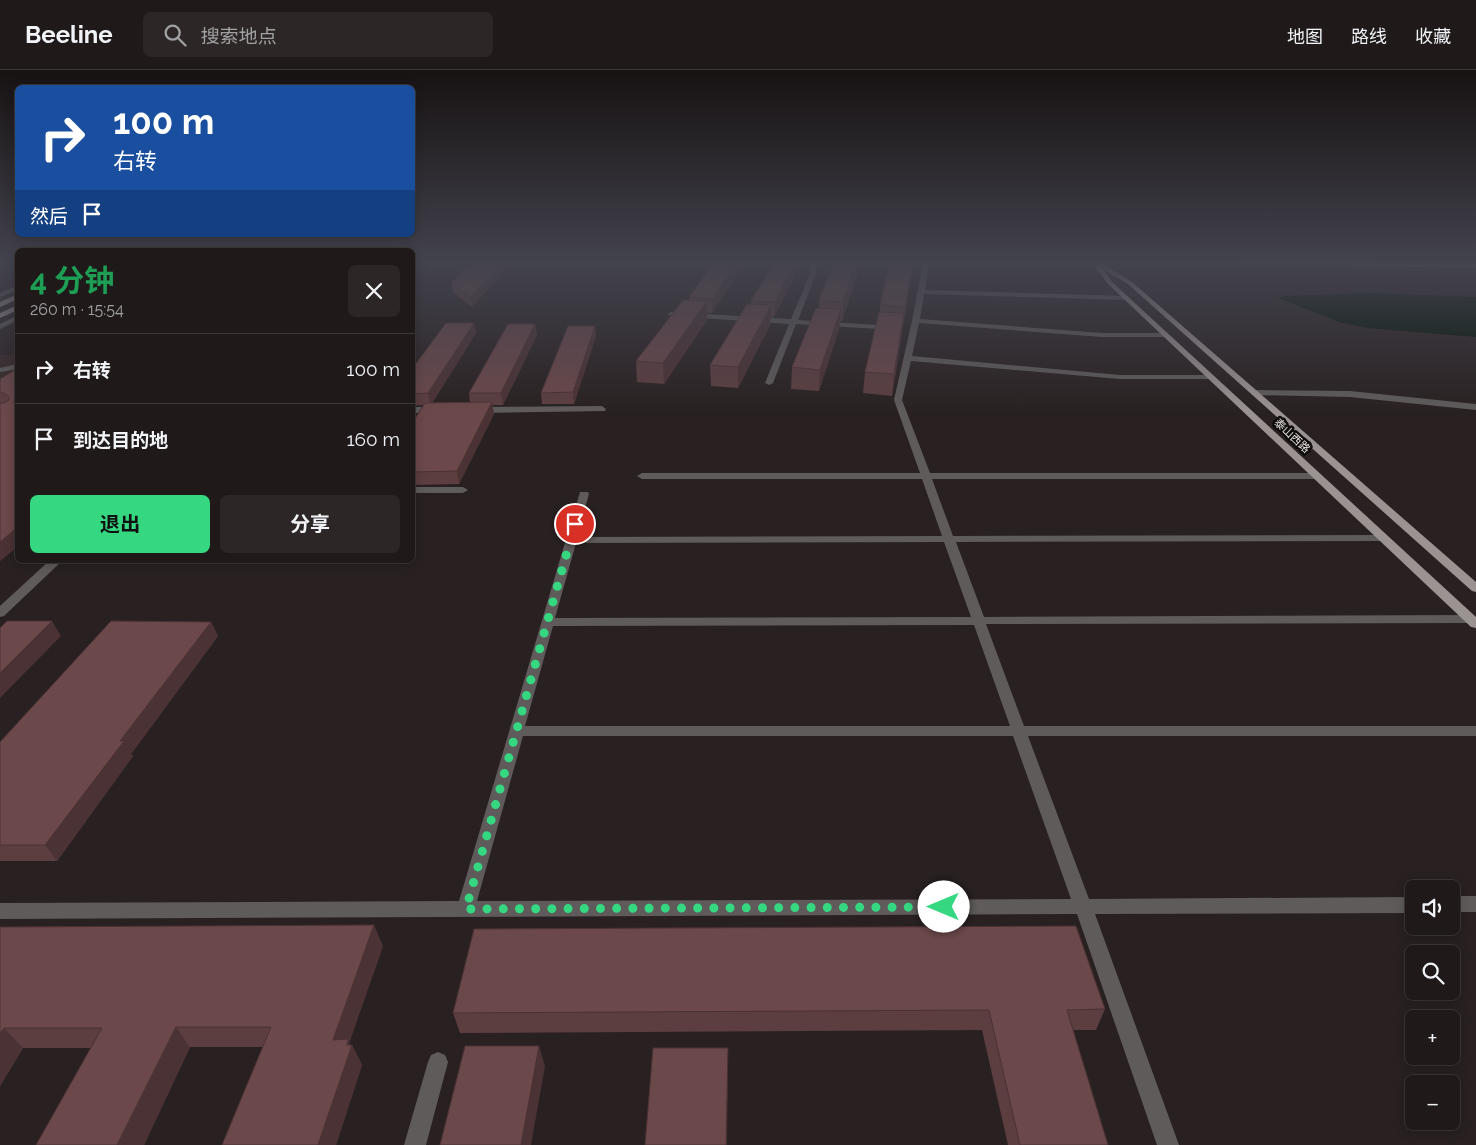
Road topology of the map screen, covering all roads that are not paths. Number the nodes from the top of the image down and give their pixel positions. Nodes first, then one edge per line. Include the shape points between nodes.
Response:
1 (797, 312) edge
2 (918, 312) edge
3 (1141, 312) edge
4 (1163, 312) edge
5 (671, 314) edge
6 (15, 320) edge
7 (916, 321) junction
8 (793, 322) junction
9 (0, 327) edge
10 (898, 328) edge
11 (1165, 334) junction
12 (908, 358) junction
13 (15, 367) edge
14 (0, 370) edge
15 (1210, 377) junction
16 (769, 383) dead end
17 (1254, 393) junction
18 (1476, 407) edge
19 (602, 409) dead end
20 (415, 410) edge
21 (442, 410) edge
22 (462, 410) edge
23 (642, 476) dead end
24 (926, 476) junction
25 (1316, 476) junction
26 (415, 490) edge
27 (463, 490) dead end
28 (584, 494) dead end
29 (1384, 538) junction
30 (949, 539) junction
31 (571, 540) junction
32 (54, 563) edge
33 (1476, 588) edge
34 (0, 613) edge
35 (979, 620) junction
36 (548, 622) junction
37 (1474, 622) edge
38 (516, 731) junction
39 (1019, 731) junction
40 (1476, 731) edge
41 (1405, 904) edge
42 (1460, 904) edge
43 (1476, 904) edge
44 (1083, 906) junction
45 (466, 909) junction
46 (0, 911) edge
47 (438, 1062) dead end
48 (415, 1145) edge
49 (1168, 1145) edge

1 - 8 street
2 - 7 street
3 - 11 main road, 泰山西路
4 - 17 main road, 泰山西路
5 - 8 street
6 - 9 street
7 - 11 street via 1102,335
7 - 12 street
8 - 10 street
8 - 16 street
11 - 15 main road, 泰山西路
12 - 15 street via 1120,377
12 - 24 street via 898,400
13 - 14 street
15 - 25 main road, 泰山西路
17 - 18 street via 1350,394
17 - 33 main road, 泰山西路
19 - 22 street
20 - 21 street
23 - 24 street
24 - 25 street
24 - 30 street
25 - 29 main road, 泰山西路
26 - 27 street
28 - 31 street
29 - 30 street
29 - 37 main road, 泰山西路
30 - 31 street
30 - 35 street
31 - 36 street
32 - 34 street
35 - 36 street
35 - 37 street
35 - 39 street
36 - 38 street
38 - 39 street
38 - 45 street
39 - 40 street
39 - 44 street
41 - 44 street
42 - 43 street
44 - 45 street
44 - 49 street
45 - 46 street
47 - 48 street

